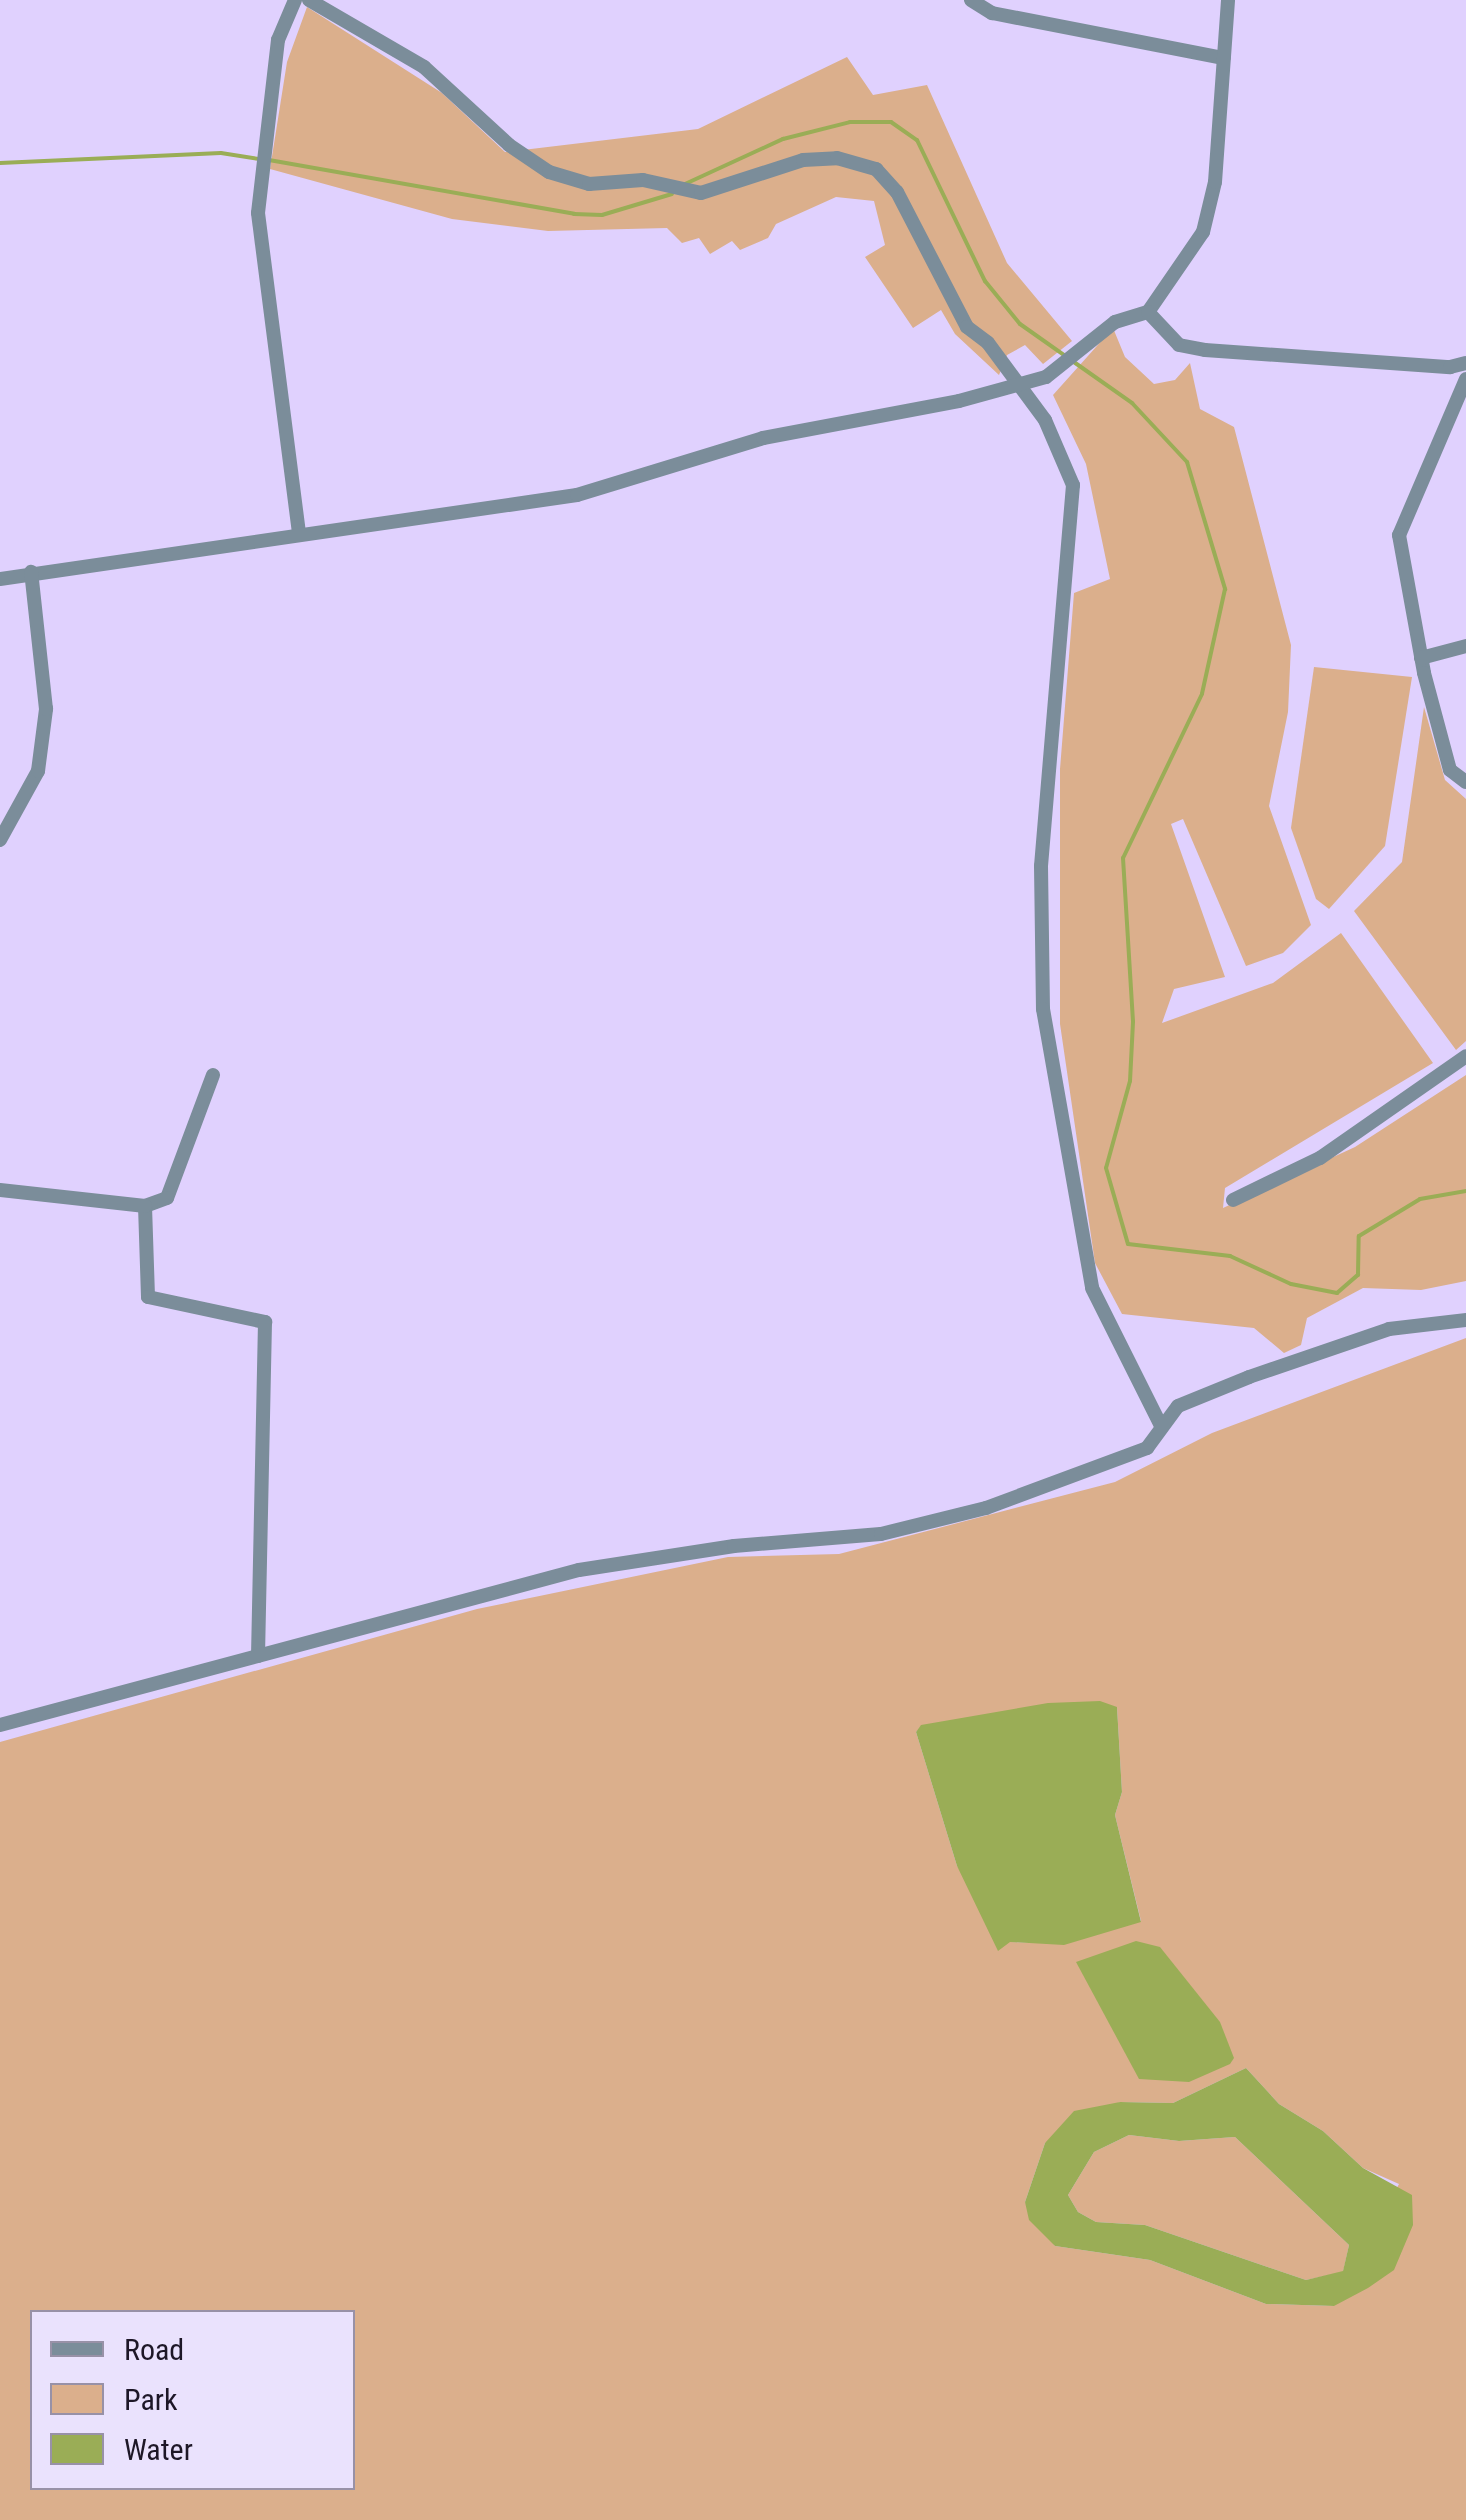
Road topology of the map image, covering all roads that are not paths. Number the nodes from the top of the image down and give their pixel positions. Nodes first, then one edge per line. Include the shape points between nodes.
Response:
1 (295, 0) edge
2 (309, 0) edge
3 (971, 0) edge
4 (1228, 0) edge
5 (1224, 58) junction
6 (1148, 312) junction
7 (1466, 362) edge
8 (1466, 379) edge
9 (1020, 384) junction
10 (299, 532) junction
11 (31, 572) junction
12 (0, 579) edge
13 (1466, 646) edge
14 (1421, 658) junction
15 (1466, 782) edge
16 (0, 840) edge
17 (1466, 1056) edge
18 (214, 1074) dead end
19 (0, 1190) edge
20 (1233, 1200) dead end
21 (145, 1206) junction
22 (1466, 1320) edge
23 (1160, 1424) junction
24 (258, 1656) junction
25 (0, 1725) edge

1 - 10 street via 278,40 258,242
2 - 9 street via 424,67 509,146 549,172 590,184 643,180 701,192 803,160 837,158 876,169 897,192 967,327
3 - 5 street via 992,13
4 - 5 street
5 - 6 street via 1215,182 1204,232
6 - 7 street via 1179,345 1205,350 1450,367
6 - 9 street via 1115,322 1073,348 1058,367
8 - 14 street via 1400,535
9 - 10 street via 763,438 578,494
9 - 23 street via 1045,420 1073,485 1041,866 1043,1009 1092,1288
10 - 11 street via 164,559
11 - 12 street
11 - 16 street via 46,709 38,771
13 - 14 street
14 - 15 street via 1450,770
17 - 20 street via 1320,1158
18 - 21 street via 167,1198
19 - 21 street
21 - 24 street via 148,1297 265,1322
22 - 23 street via 1389,1329 1178,1406
23 - 24 street via 1148,1448 986,1508 881,1534 734,1546 579,1570
24 - 25 street

